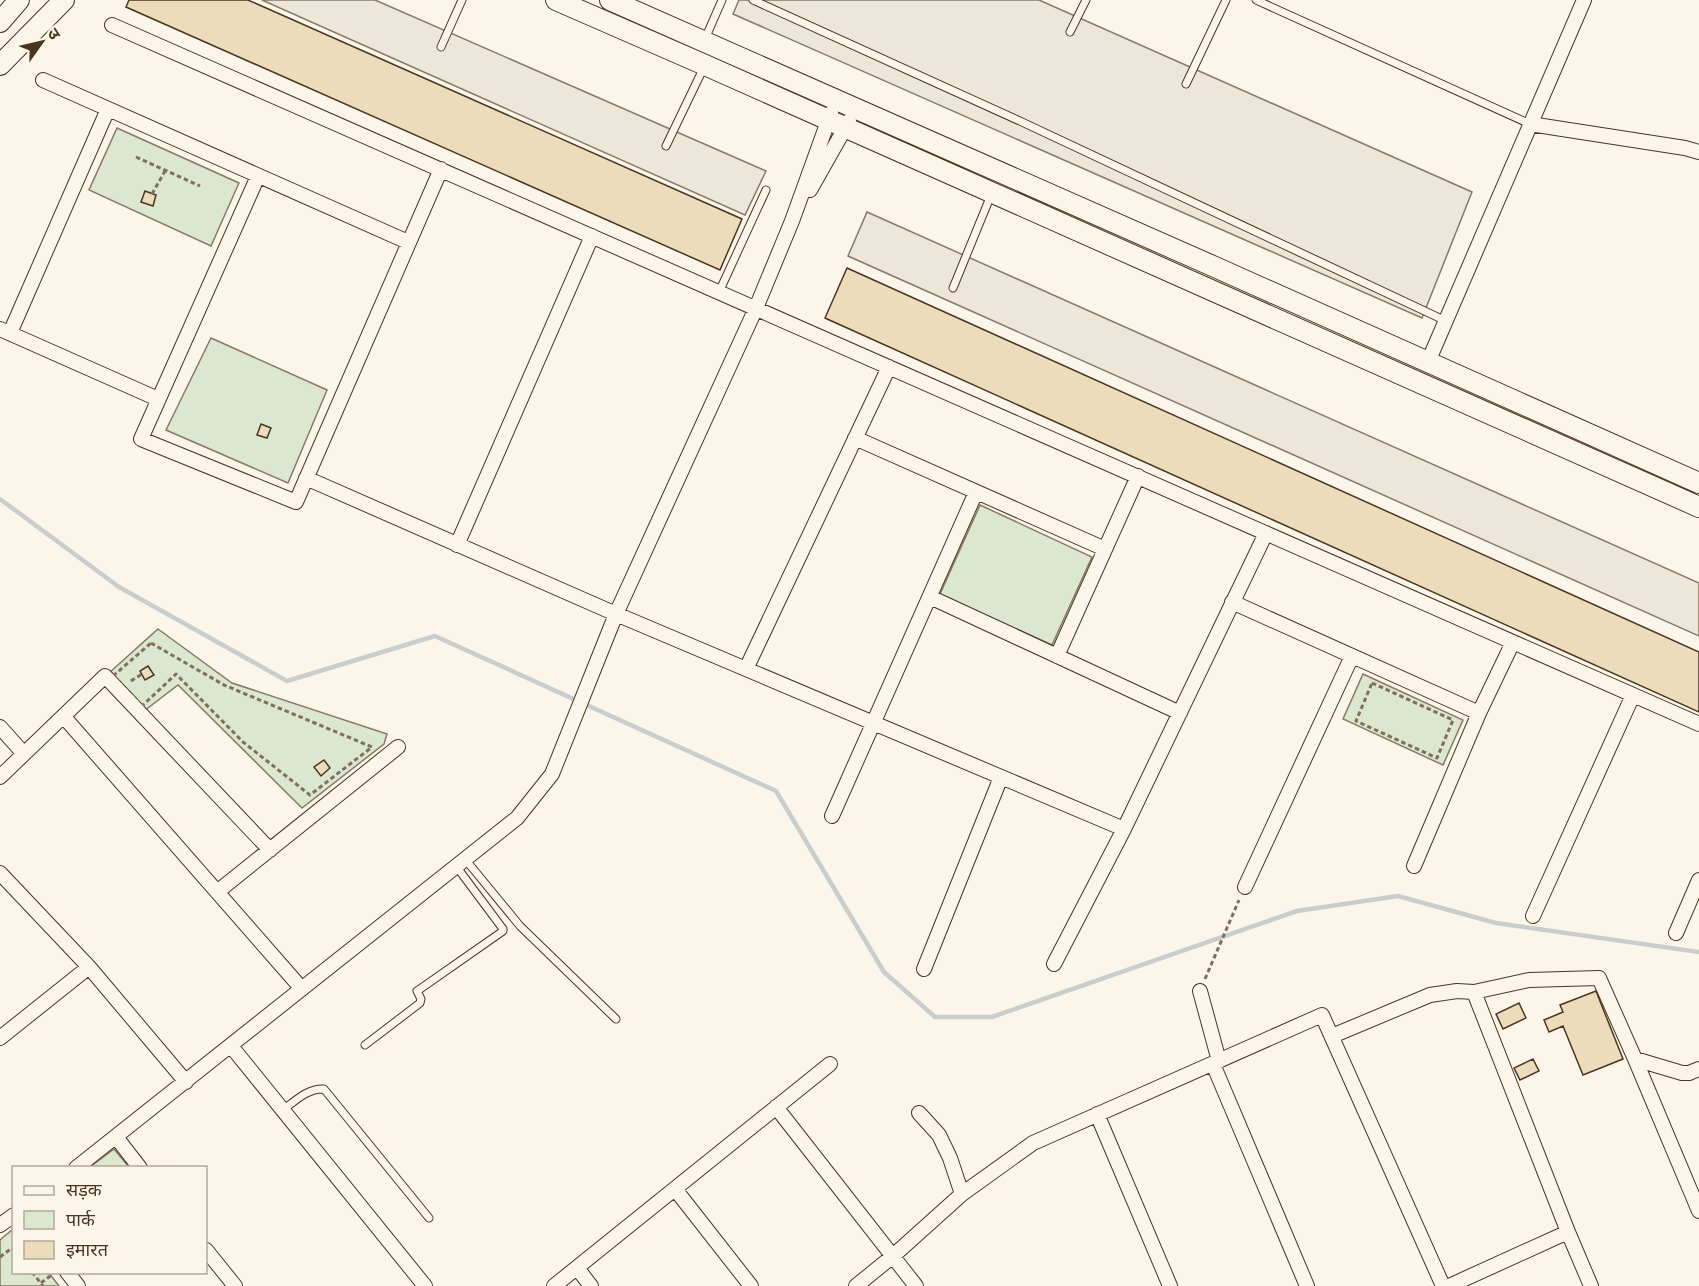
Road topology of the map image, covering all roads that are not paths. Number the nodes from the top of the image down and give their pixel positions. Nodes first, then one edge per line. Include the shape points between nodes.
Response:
1 (20, 0) edge
2 (64, 0) edge
3 (462, 0) edge
4 (556, 0) edge
5 (610, 0) edge
6 (722, 0) edge
7 (753, 0) edge
8 (1086, 0) edge
9 (1226, 0) edge
10 (1256, 0) edge
11 (1584, 0) edge
12 (0, 22) edge
13 (112, 25) dead end
14 (1070, 32) dead end
15 (704, 41) junction
16 (441, 47) dead end
17 (0, 65) edge
18 (705, 65) junction
19 (43, 80) dead end
20 (1186, 84) dead end
21 (846, 104) junction
22 (108, 109) junction
23 (837, 124) junction
24 (1530, 124) junction
25 (666, 146) dead end
26 (1699, 152) edge
27 (441, 169) junction
28 (258, 176) junction
29 (766, 190) dead end
30 (992, 193) junction
31 (792, 221) junction
32 (592, 236) junction
33 (408, 242) junction
34 (952, 288) dead end
35 (719, 292) junction
36 (756, 308) junction
37 (1446, 321) junction
38 (5, 331) edge
39 (1428, 362) junction
40 (889, 367) junction
41 (158, 399) junction
42 (855, 438) junction
43 (1675, 473) junction
44 (1137, 476) junction
45 (1699, 477) edge
46 (306, 478) junction
47 (1699, 483) edge
48 (976, 492) junction
49 (1699, 507) edge
50 (1266, 533) junction
51 (457, 544) junction
52 (1105, 549) junction
53 (930, 597) junction
54 (1232, 602) junction
55 (616, 614) junction
56 (1513, 642) junction
57 (1057, 656) junction
58 (1352, 656) junction
59 (746, 669) junction
60 (1633, 695) junction
61 (1180, 713) junction
62 (1479, 713) junction
63 (64, 717) junction
64 (873, 723) junction
65 (1699, 724) edge
66 (0, 727) edge
67 (398, 747) dead end
68 (24, 754) junction
69 (0, 777) edge
70 (1001, 777) junction
71 (832, 816) dead end
72 (1124, 829) junction
73 (270, 850) junction
74 (461, 862) junction
75 (1414, 866) dead end
76 (0, 873) edge
77 (1699, 880) edge
78 (1245, 887) road end
79 (217, 892) junction
80 (1533, 916) dead end
81 (1676, 933) dead end
82 (1054, 964) dead end
83 (89, 967) junction
84 (924, 969) dead end
85 (302, 989) junction
86 (1200, 991) road end
87 (1473, 992) junction
88 (616, 1019) dead end
89 (1332, 1036) junction
90 (0, 1038) edge
91 (365, 1045) dead end
92 (231, 1046) junction
93 (1635, 1059) junction
94 (1216, 1063) junction
95 (830, 1064) dead end
96 (1699, 1069) edge
97 (186, 1082) junction
98 (776, 1107) junction
99 (283, 1110) junction
100 (919, 1113) dead end
101 (1097, 1114) junction
102 (116, 1137) junction
103 (77, 1166) edge
104 (139, 1166) edge
105 (675, 1189) junction
106 (962, 1194) junction
107 (1699, 1211) edge
108 (429, 1218) dead end
109 (1568, 1232) junction
110 (207, 1251) edge
111 (893, 1256) junction
112 (577, 1268) junction
113 (69, 1274) edge
114 (78, 1286) edge
115 (235, 1286) edge
116 (425, 1286) edge
117 (554, 1286) edge
118 (591, 1286) edge
119 (752, 1286) edge
120 (856, 1286) edge
121 (916, 1286) edge
122 (1170, 1286) edge
123 (1307, 1286) edge
124 (1443, 1286) edge
125 (1449, 1286) edge
126 (1591, 1286) edge

1 - 12 main road
2 - 17 main road
3 - 16 lane
4 - 18 main road
5 - 15 main road
6 - 15 lane
7 - 37 lane
8 - 14 lane
9 - 20 lane
10 - 24 lane
11 - 24 street
13 - 27 street
15 - 21 main road
18 - 23 main road
18 - 25 lane
19 - 22 street
21 - 23 street
21 - 23 street
21 - 39 main road
22 - 28 street
22 - 38 street
23 - 30 main road
23 - 31 street
23 - 31 street
24 - 26 street
24 - 37 street
27 - 32 street
27 - 33 street
28 - 33 street
28 - 41 street
29 - 35 lane
30 - 34 lane
30 - 49 main road
31 - 36 street
32 - 35 street
32 - 51 street
33 - 46 street
35 - 36 street
36 - 40 street
36 - 55 street
37 - 39 street
38 - 41 street
39 - 43 main road
40 - 42 street
40 - 44 street
41 - 46 street via 141,439 296,502
42 - 48 street
42 - 59 street
43 - 45 main road
43 - 47 main road
44 - 50 street
44 - 52 street
46 - 51 street
48 - 52 street
48 - 53 street
50 - 54 street
50 - 56 street
51 - 55 street
52 - 57 street
53 - 57 street
53 - 64 street
54 - 58 street
54 - 61 street
55 - 59 street
55 - 74 street via 552,774 517,818
56 - 60 street
56 - 62 street
57 - 61 street
58 - 62 street
58 - 78 street
59 - 64 street
60 - 65 street
60 - 80 street
61 - 72 street
62 - 75 street
63 - 68 street
63 - 73 street via 105,676
63 - 79 street
64 - 70 street
64 - 71 street
66 - 68 street
67 - 73 street
68 - 69 street
70 - 72 street
70 - 84 street
72 - 82 street
73 - 79 street
74 - 85 street
74 - 88 lane
74 - 91 lane via 503,931 420,988 420,1003
76 - 83 street
77 - 81 street
79 - 85 street
83 - 90 street
83 - 97 street
85 - 92 street
86 - 94 street
87 - 89 street via 1430,995
87 - 93 street via 1529,980 1599,978
87 - 109 street
89 - 94 street via 1322,1015
89 - 124 street
92 - 97 street
92 - 99 street
93 - 96 street via 1682,1073
93 - 107 street
94 - 101 street
94 - 123 street
95 - 98 street
97 - 102 street
98 - 105 street
98 - 111 street
99 - 108 lane via 310,1090 324,1089
99 - 116 street
100 - 106 street via 939,1135
101 - 106 street via 1033,1143
101 - 122 street
102 - 103 street
102 - 104 street
105 - 112 street
105 - 119 street
106 - 111 street
109 - 125 street
109 - 126 street
110 - 115 street
111 - 120 street
111 - 121 street
112 - 117 street
112 - 118 street
113 - 114 street

